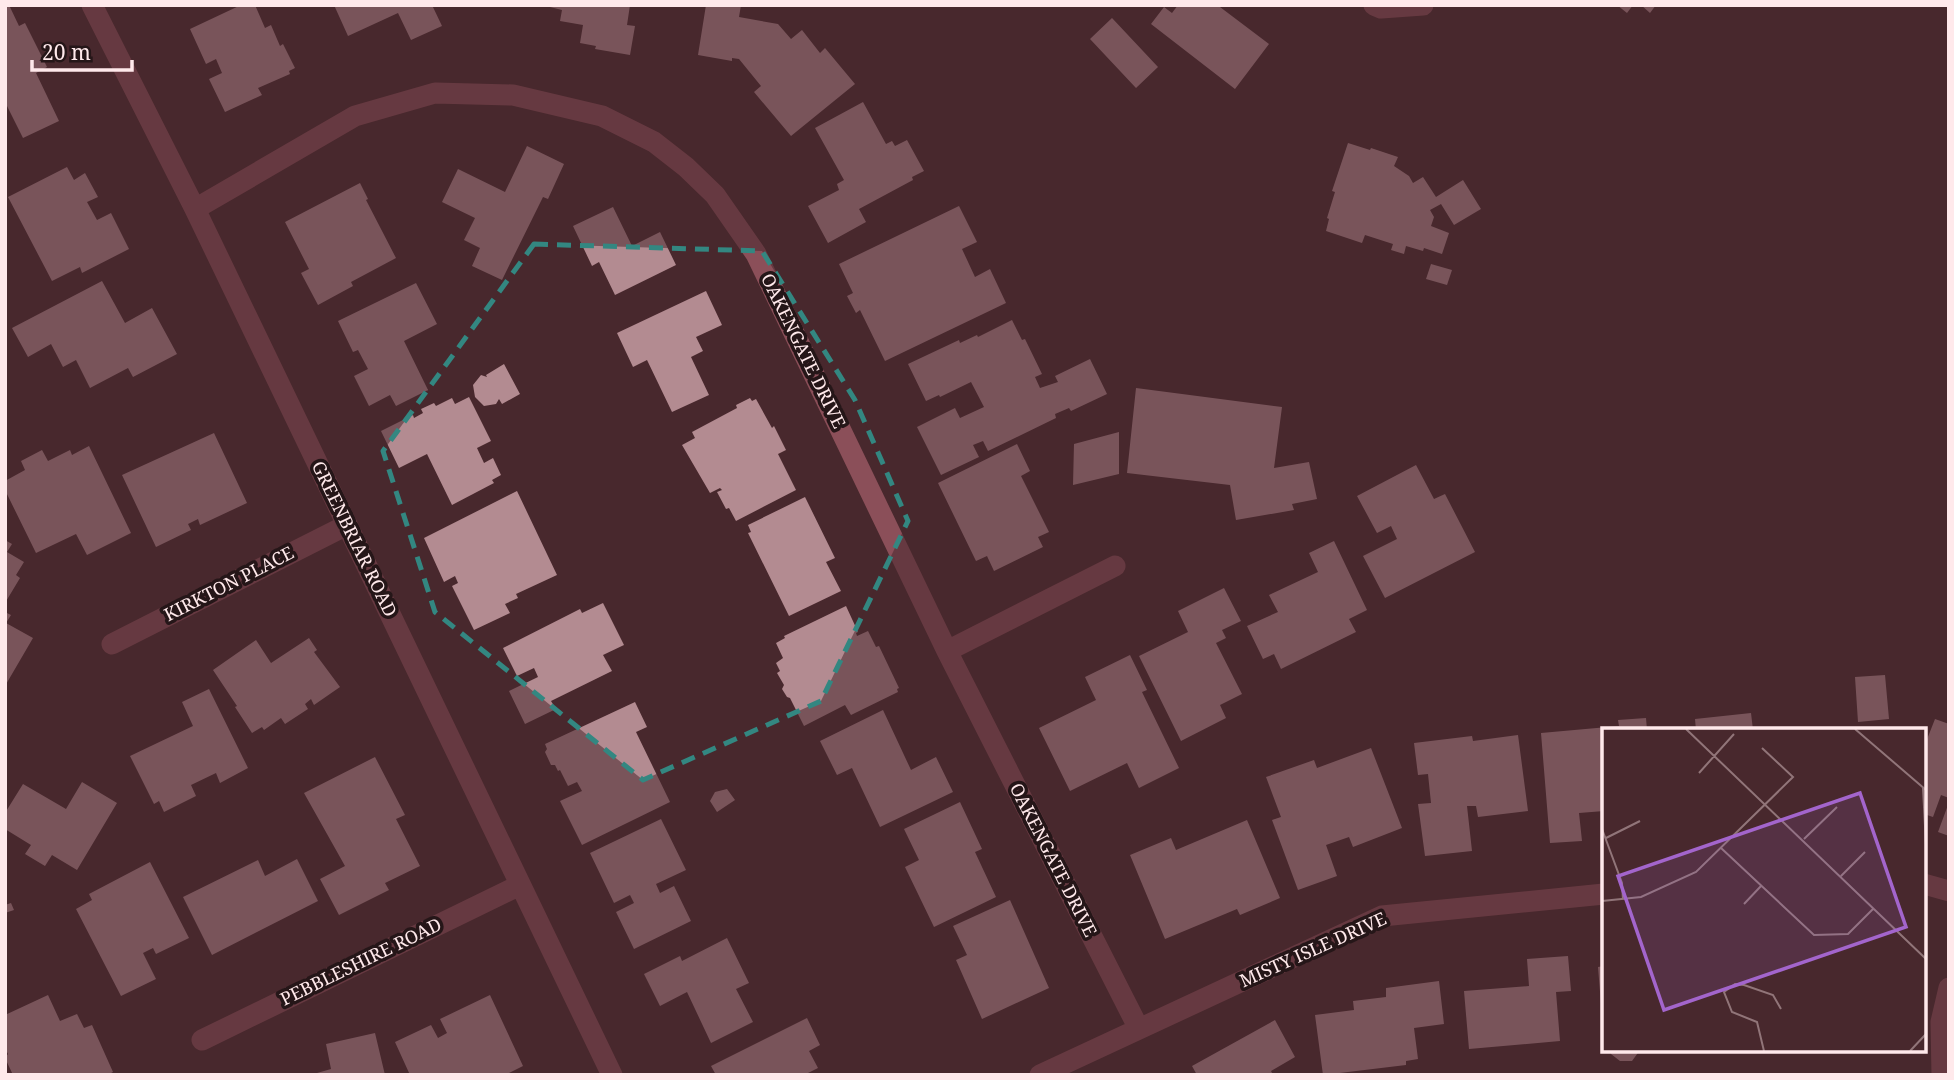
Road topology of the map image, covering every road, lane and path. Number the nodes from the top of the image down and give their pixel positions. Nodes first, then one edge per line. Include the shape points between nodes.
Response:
1 (92, 5) edge
2 (1374, 5) edge
3 (1423, 5) edge
4 (195, 209) junction
5 (347, 525) junction
6 (1115, 566) dead end
7 (112, 643) dead end
8 (947, 651) junction
9 (520, 885) junction
10 (1926, 885) edge
11 (1949, 891) edge
12 (1602, 894) edge
13 (1949, 988) edge
14 (1139, 1029) junction
15 (202, 1040) dead end
16 (612, 1075) edge
17 (1040, 1075) edge
18 (1942, 1075) edge

1 - 4 street, GREENBRIAR ROAD
2 - 3 street
4 - 5 street, GREENBRIAR ROAD
4 - 8 street, OAKENGATE DRIVE via 355,116 435,93 513,95 602,116 654,142 715,195 756,254
5 - 7 street, KIRKTON PLACE
5 - 9 street, GREENBRIAR ROAD
6 - 8 street
8 - 14 street, OAKENGATE DRIVE
9 - 15 street, PEBBLESHIRE ROAD
9 - 16 street, GREENBRIAR ROAD
10 - 11 street
12 - 14 street, MISTY ISLE DRIVE via 1382,916
13 - 18 street via 1941,1022
14 - 17 street, MISTY ISLE DRIVE

